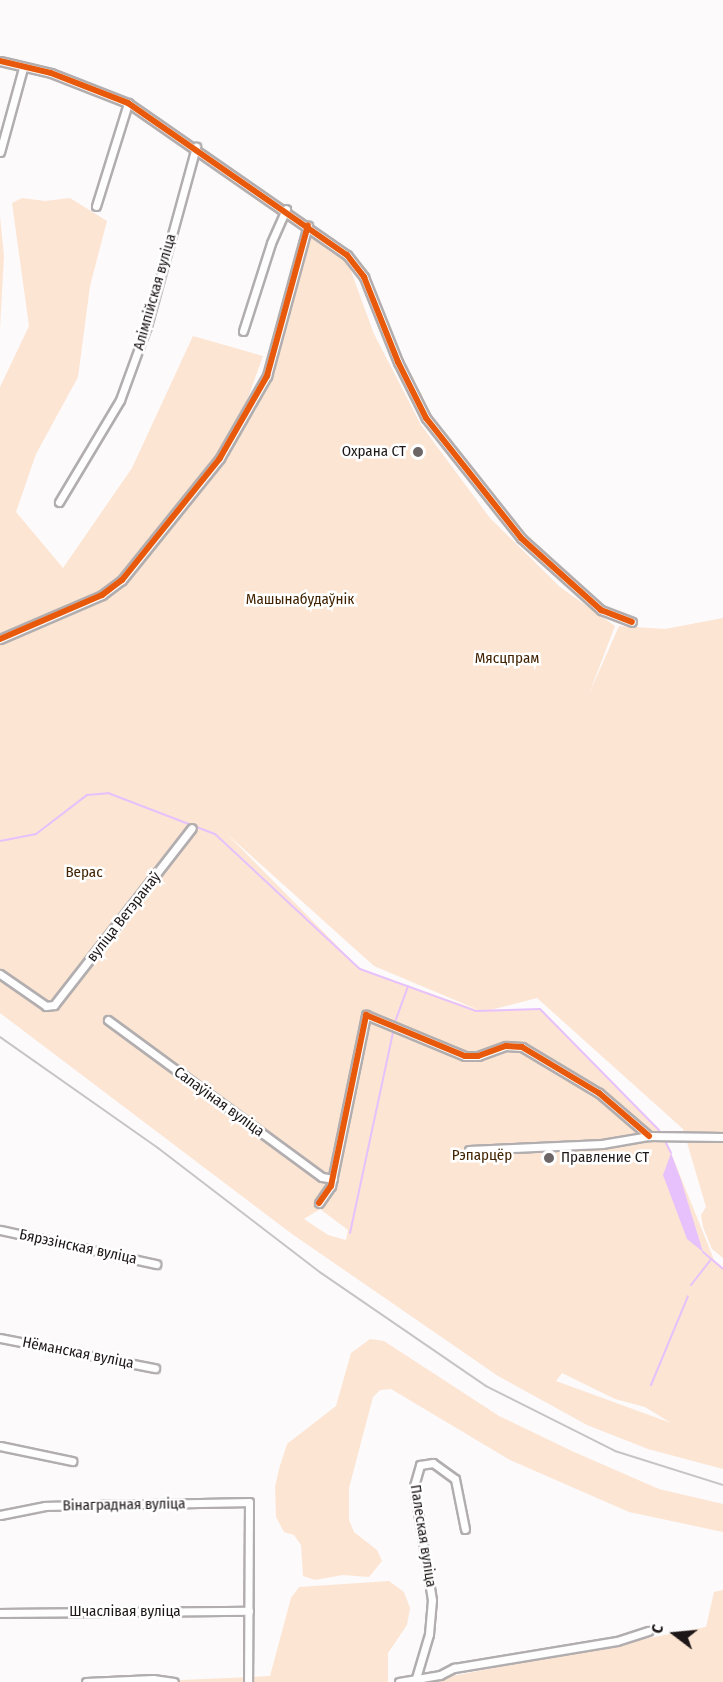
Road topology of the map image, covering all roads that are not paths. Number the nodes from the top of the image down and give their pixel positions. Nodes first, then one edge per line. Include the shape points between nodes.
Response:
1 (0, 61) edge
2 (23, 68) junction
3 (128, 104) junction
4 (196, 147) junction
5 (0, 152) edge
6 (96, 207) dead end
7 (286, 209) junction
8 (308, 225) junction
9 (243, 331) dead end
10 (58, 502) dead end
11 (632, 622) dead end
12 (0, 639) edge
13 (192, 828) dead end
14 (0, 974) edge
15 (108, 1020) dead end
16 (649, 1136) junction
17 (723, 1137) edge
18 (469, 1150) dead end
19 (333, 1179) junction
20 (319, 1203) dead end
21 (0, 1230) edge
22 (156, 1264) dead end
23 (0, 1338) edge
24 (155, 1368) dead end
25 (0, 1446) edge
26 (72, 1461) dead end
27 (0, 1515) edge
28 (465, 1530) dead end
29 (249, 1611) junction
30 (0, 1613) edge
31 (648, 1631) dead end
32 (416, 1678) junction
33 (86, 1682) edge
34 (174, 1682) edge
35 (248, 1682) edge
36 (399, 1682) edge

1 - 2 street
2 - 3 street via 51,73
2 - 5 street
3 - 4 street
3 - 6 street
4 - 7 street
4 - 10 street, Алімпійская вуліца via 147,326 120,400
7 - 8 street
7 - 9 street
8 - 11 street via 357,265 426,418 521,538 601,610
8 - 12 street via 267,375 220,458 122,580 102,595
13 - 14 street, вуліца Ветэранаў via 54,1005 46,1006
15 - 19 street, Салаўіная вуліца via 322,1177
16 - 17 street
16 - 18 street via 602,1144
16 - 19 street via 599,1093 522,1047 506,1046 478,1056 465,1056 366,1016
19 - 20 street
21 - 22 street, Бярэзінская вуліца
23 - 24 street, Нёманская вуліца
25 - 26 street
27 - 29 street, Вінаградная вуліца via 45,1506 249,1502
28 - 32 street, Палеская вуліца via 455,1479 433,1463 420,1466 414,1486 432,1600
29 - 30 street, Шчаслівая вуліца
29 - 35 street
31 - 32 street via 617,1641
32 - 36 street
33 - 34 street

